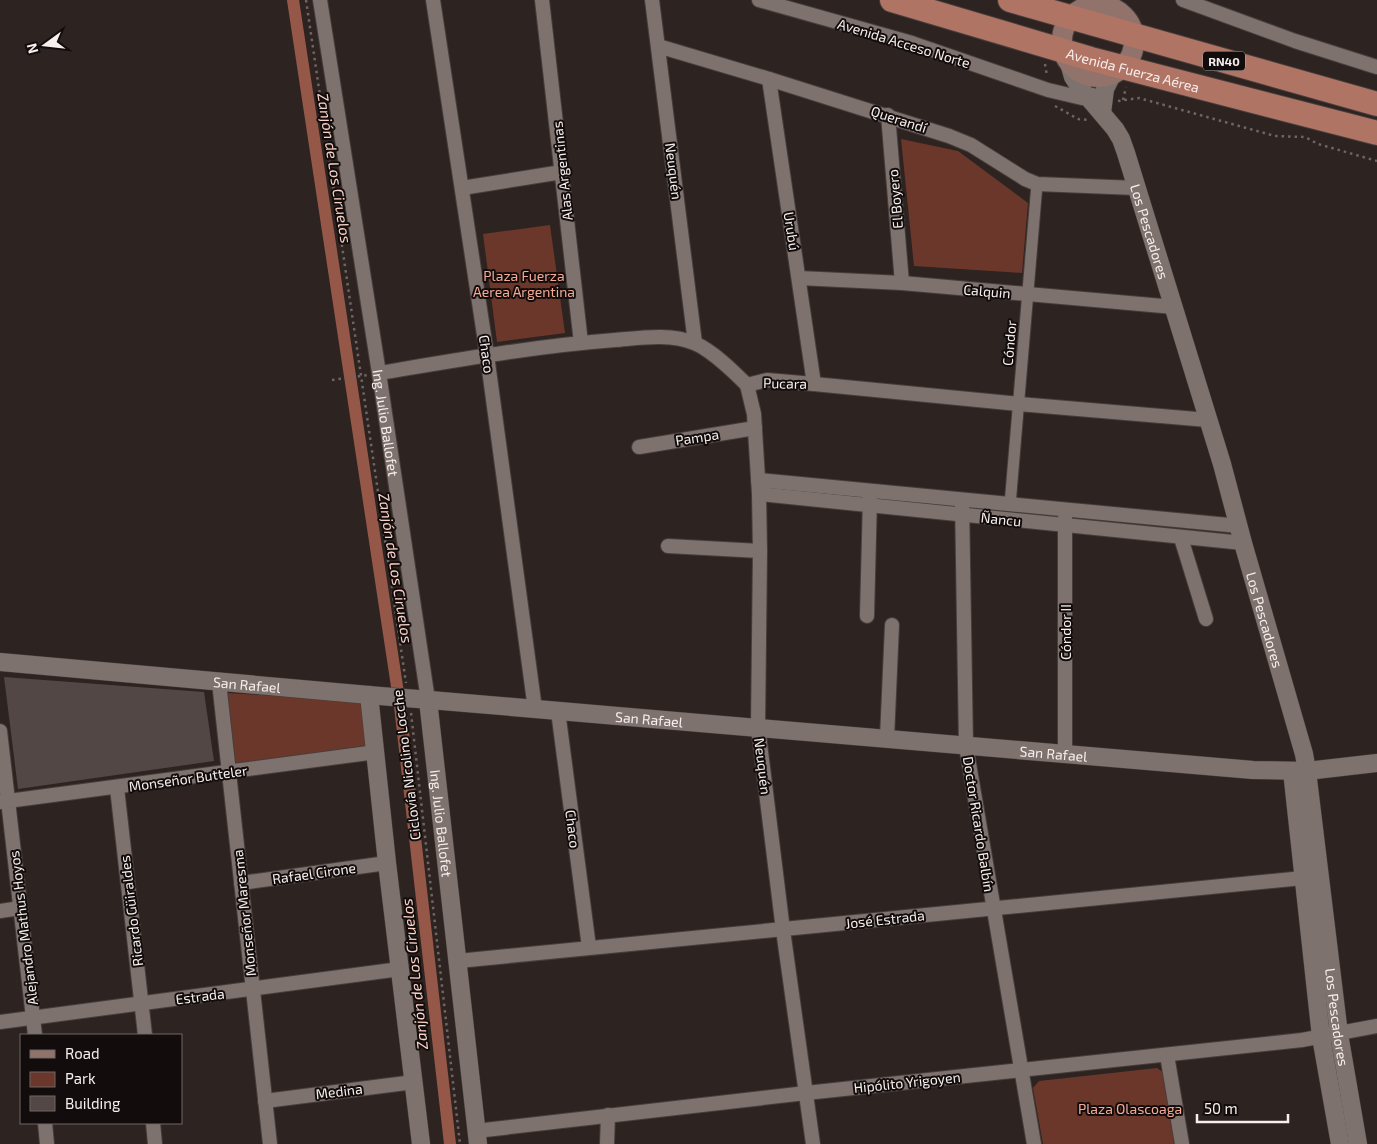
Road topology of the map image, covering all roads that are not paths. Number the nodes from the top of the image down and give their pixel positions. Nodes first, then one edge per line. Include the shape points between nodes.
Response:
1 (320, 0) edge
2 (433, 0) edge
3 (542, 0) edge
4 (652, 0) edge
5 (759, 0) edge
6 (892, 0) edge
7 (1010, 0) edge
8 (1125, 0) edge
9 (1183, 0) edge
10 (1078, 9) edge
11 (1132, 30) junction
12 (658, 46) junction
13 (1063, 59) junction
14 (1377, 67) edge
15 (1114, 77) junction
16 (769, 79) junction
17 (1046, 92) junction
18 (1088, 97) junction
19 (1377, 104) edge
20 (1102, 113) junction
21 (888, 116) junction
22 (1377, 133) edge
23 (562, 172) junction
24 (1037, 184) junction
25 (462, 188) junction
26 (1136, 188) junction
27 (799, 278) junction
28 (902, 283) junction
29 (1028, 294) junction
30 (1174, 307) junction
31 (581, 343) junction
32 (695, 343) junction
33 (487, 355) junction
34 (379, 373) junction
35 (814, 384) junction
36 (747, 386) junction
37 (1019, 404) junction
38 (1208, 420) junction
39 (755, 428) junction
40 (639, 446) dead end
41 (759, 487) junction
42 (870, 491) junction
43 (962, 500) junction
44 (1010, 505) junction
45 (870, 506) junction
46 (1065, 510) junction
47 (962, 515) junction
48 (1065, 526) junction
49 (1241, 535) junction
50 (1180, 538) junction
51 (668, 546) dead end
52 (760, 551) junction
53 (867, 616) dead end
54 (1206, 619) dead end
55 (892, 625) dead end
56 (0, 662) edge
57 (219, 682) junction
58 (375, 696) junction
59 (416, 699) junction
60 (535, 709) junction
61 (558, 711) junction
62 (758, 727) junction
63 (0, 731) edge
64 (887, 738) junction
65 (966, 746) junction
66 (376, 752) junction
67 (1065, 754) junction
68 (1377, 763) edge
69 (1300, 771) junction
70 (228, 772) junction
71 (117, 788) junction
72 (4, 802) edge
73 (387, 864) junction
74 (1311, 877) junction
75 (241, 883) junction
76 (20, 908) junction
77 (993, 908) junction
78 (0, 911) edge
79 (783, 930) junction
80 (589, 948) junction
81 (458, 961) junction
82 (400, 969) junction
83 (253, 989) junction
84 (142, 1003) junction
85 (34, 1017) junction
86 (0, 1022) edge
87 (1377, 1026) edge
88 (35, 1034) edge
89 (145, 1034) edge
90 (1330, 1035) junction
91 (1167, 1055) junction
92 (1021, 1070) junction
93 (414, 1082) junction
94 (806, 1093) junction
95 (265, 1101) junction
96 (608, 1115) junction
97 (45, 1124) edge
98 (153, 1124) edge
99 (477, 1137) edge
100 (47, 1144) edge
101 (156, 1144) edge
102 (270, 1144) edge
103 (420, 1144) edge
104 (607, 1144) edge
105 (813, 1144) edge
106 (1034, 1144) edge
107 (1182, 1144) edge
108 (1340, 1144) edge
109 (1358, 1144) edge

1 - 34 street, Ing. Julio Ballofet
2 - 25 street, Chaco
3 - 23 street, Alas Argentinas
4 - 12 street, Neuquén
5 - 17 street, Avenida Acceso Norte via 912,43
6 - 13 highway, Avenida Fuerza Aérea / RN40
7 - 10 highway, RN40
8 - 11 main road
9 - 14 street
10 - 11 highway, RN40
10 - 13 main road via 1064,27
11 - 15 main road via 1134,47 1131,58
11 - 19 highway, RN40
12 - 16 street, Querandí
12 - 32 street, Neuquén
13 - 15 highway, Avenida Fuerza Aérea / RN40
13 - 17 street via 1068,84
13 - 18 street, Los Pescadores
15 - 18 street
15 - 20 street
15 - 22 highway, Avenida Fuerza Aérea / RN40
16 - 21 street, Querandí
16 - 27 street, Urubú
17 - 18 street, Avenida Acceso Norte
18 - 20 street, Los Pescadores
20 - 26 street, Los Pescadores via 1121,139
21 - 24 street, Querandí via 971,145
21 - 28 street, El Boyero
23 - 25 street
23 - 31 street, Alas Argentinas
24 - 26 street, Querandí
24 - 29 street, Cóndor
25 - 33 street, Chaco
26 - 30 street, Los Pescadores
27 - 28 street, Calquin
27 - 35 street, Urubú
28 - 29 street, Calquin
29 - 30 street, Calquin
29 - 37 street, Cóndor
30 - 38 street, Los Pescadores
31 - 32 street, Pucara via 673,338
31 - 33 street, Pucara
32 - 36 street, Pucara via 724,363
33 - 34 street, Pucara
33 - 60 street, Chaco
34 - 59 street, Ing. Julio Ballofet
35 - 36 street, Pucara via 767,380
35 - 37 street, Pucara
36 - 39 street, Neuquén
37 - 38 street, Pucara
37 - 44 street, Cóndor
38 - 49 street, Los Pescadores
39 - 40 street, Pampa
39 - 41 street, Neuquén
41 - 42 street, Ñancu
41 - 45 street, Ñancu
41 - 52 street, Neuquén
42 - 43 street, Ñancu
42 - 45 street
43 - 44 street, Ñancu
43 - 47 street, Doctor Ricardo Balbín
44 - 46 street, Ñancu
45 - 47 street, Ñancu
45 - 53 street
46 - 48 street, Cóndor II
46 - 49 street, Ñancu
47 - 48 street, Ñancu
47 - 65 street, Doctor Ricardo Balbín
48 - 50 street, Ñancu
48 - 67 street, Cóndor II
49 - 50 street, Ñancu
49 - 69 street, Los Pescadores
50 - 54 street
51 - 52 street
52 - 62 street, Neuquén
55 - 64 street
56 - 57 street, San Rafael
57 - 58 street, San Rafael
57 - 70 street, Monseñor Maresma
58 - 59 street, San Rafael, bridge
58 - 66 street
59 - 60 street, San Rafael
59 - 81 street, Ing. Julio Ballofet
60 - 61 street, San Rafael
61 - 62 street, San Rafael
61 - 80 street, Chaco
62 - 64 street, San Rafael
62 - 79 street, Neuquén
63 - 72 street, Alejandro Mathus Hoyos
64 - 65 street, San Rafael
65 - 67 street, San Rafael
65 - 77 street, Doctor Ricardo Balbín
66 - 70 street, Monseñor Butteler
66 - 73 street
67 - 69 street, San Rafael via 1233,769
68 - 69 street, San Rafael
69 - 74 street, Los Pescadores
70 - 71 street, Monseñor Butteler
70 - 75 street, Monseñor Maresma
71 - 72 street, Monseñor Butteler
71 - 84 street, Ricardo Güiraldes
72 - 76 street, Alejandro Mathus Hoyos
73 - 75 street, Rafael Cirone
73 - 82 street
74 - 77 street, José Estrada
74 - 90 street, Los Pescadores
75 - 83 street, Monseñor Maresma
76 - 78 street
76 - 85 street, Alejandro Mathus Hoyos
77 - 79 street, José Estrada
77 - 92 street, Doctor Ricardo Balbín
79 - 80 street, José Estrada
79 - 94 street, Neuquén
80 - 81 street, José Estrada
81 - 99 street, Ing. Julio Ballofet
82 - 83 street, Estrada
82 - 93 street
83 - 84 street, Estrada
83 - 95 street, Monseñor Maresma
84 - 85 street, Estrada
84 - 89 street, Ricardo Güiraldes
85 - 86 street, Estrada
85 - 88 street, Alejandro Mathus Hoyos
87 - 90 street, Hipólito Yrigoyen
90 - 91 street, Hipólito Yrigoyen
90 - 108 street, Los Pescadores
90 - 109 street, Los Pescadores
91 - 92 street, Hipólito Yrigoyen
91 - 107 street
92 - 94 street, Hipólito Yrigoyen
92 - 106 street, Doctor Ricardo Balbín
93 - 95 street, Medina
93 - 103 street
94 - 96 street, Hipólito Yrigoyen
94 - 105 street, Neuquén
95 - 102 street, Monseñor Maresma
96 - 99 street, Hipólito Yrigoyen
96 - 104 street
97 - 100 street
98 - 101 street

